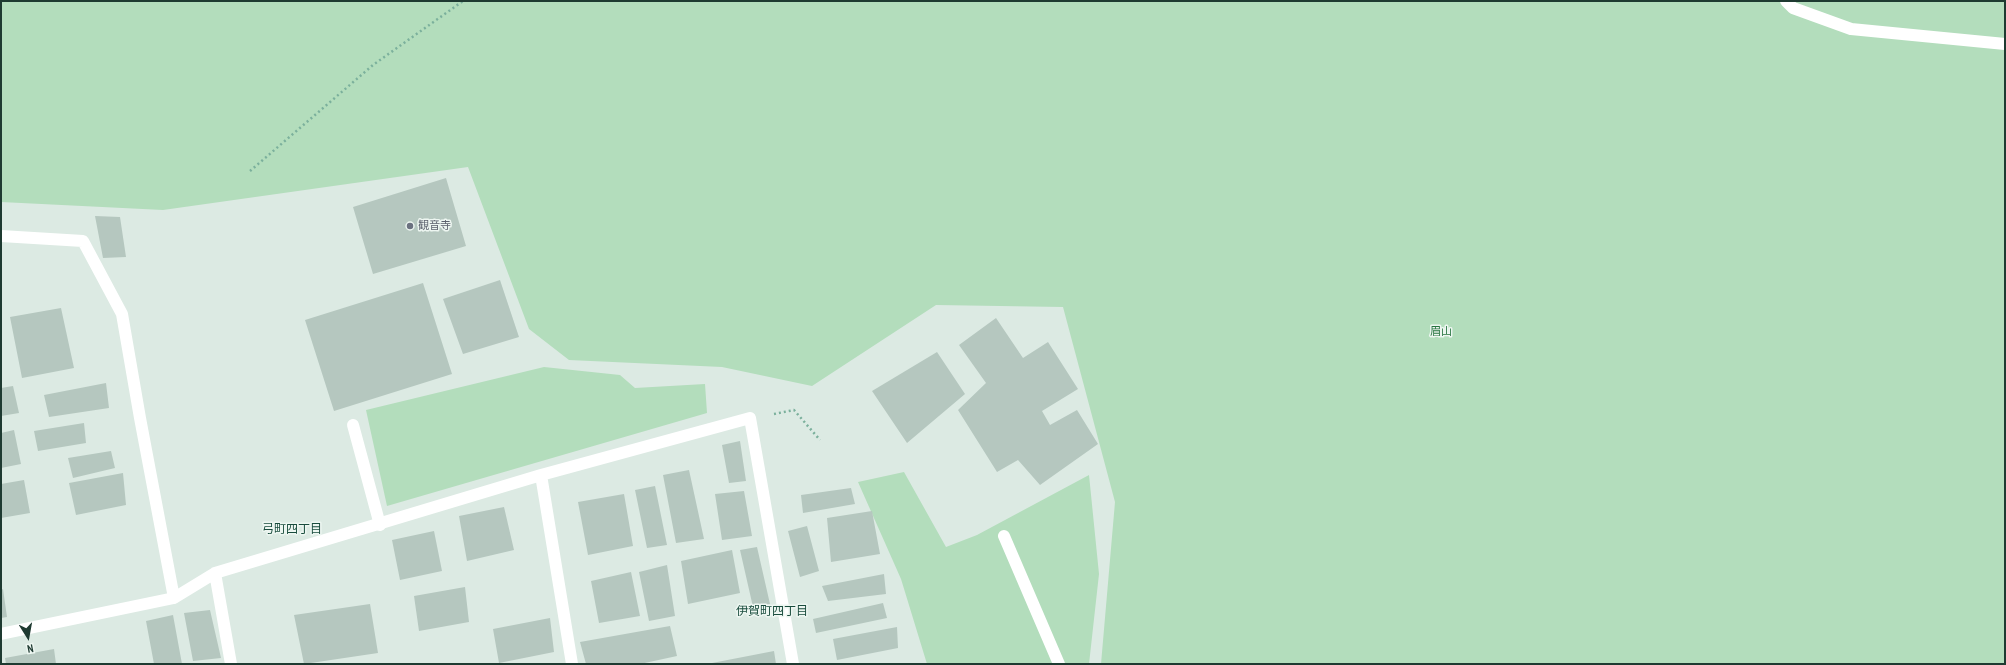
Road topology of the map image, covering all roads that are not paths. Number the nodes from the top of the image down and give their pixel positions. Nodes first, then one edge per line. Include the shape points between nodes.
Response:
1 (1786, 1) edge
2 (2005, 44) edge
3 (1, 236) edge
4 (353, 425) dead end
5 (541, 475) junction
6 (380, 525) junction
7 (1004, 536) dead end
8 (215, 573) junction
9 (174, 598) junction
10 (1, 634) edge
11 (231, 664) edge
12 (572, 664) edge
13 (793, 664) edge
14 (1059, 664) edge

1 - 2 street via 1793,8 1852,29
3 - 9 street via 83,241 122,314
4 - 6 street
5 - 6 street
5 - 12 street
5 - 13 street via 750,418
6 - 8 street
7 - 14 street
8 - 9 street
8 - 11 street
9 - 10 street

